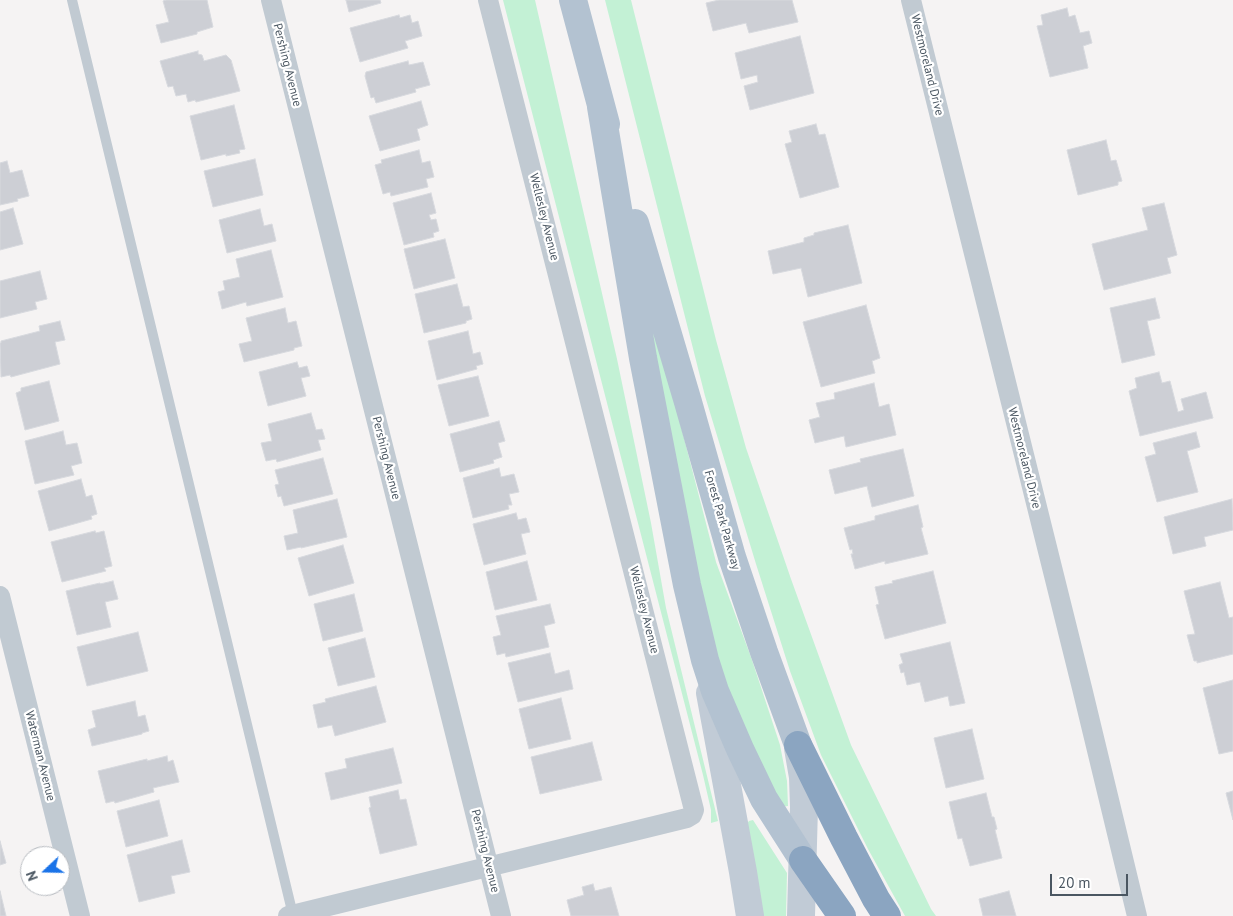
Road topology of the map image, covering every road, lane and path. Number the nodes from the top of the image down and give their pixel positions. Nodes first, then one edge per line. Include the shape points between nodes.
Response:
1 (72, 0) edge
2 (271, 0) edge
3 (488, 0) edge
4 (573, 0) edge
5 (911, 0) edge
6 (601, 107) junction
7 (0, 596) edge
8 (705, 660) junction
9 (798, 745) junction
10 (803, 860) junction
11 (489, 867) junction
12 (290, 915) edge
13 (80, 916) edge
14 (501, 916) edge
15 (750, 916) edge
16 (801, 916) edge
17 (842, 916) edge
18 (887, 916) edge
19 (1136, 916) edge

1 - 12 lane
2 - 11 street, Pershing Avenue
3 - 11 street, Wellesley Avenue via 694,810 687,818
4 - 6 main road, Forest Park Parkway
5 - 19 street, Westmoreland Drive
6 - 8 main road, Forest Park Parkway via 643,358 687,585
6 - 9 main road, Forest Park Parkway via 732,557
7 - 13 street, Waterman Avenue
8 - 10 main road, Forest Park Parkway via 715,691 764,798
8 - 15 street
9 - 10 street via 804,807
9 - 18 highway, Forest Park Parkway
10 - 16 street
10 - 17 highway, Forest Park Parkway
11 - 12 street, Wellesley Avenue
11 - 14 street, Pershing Avenue

